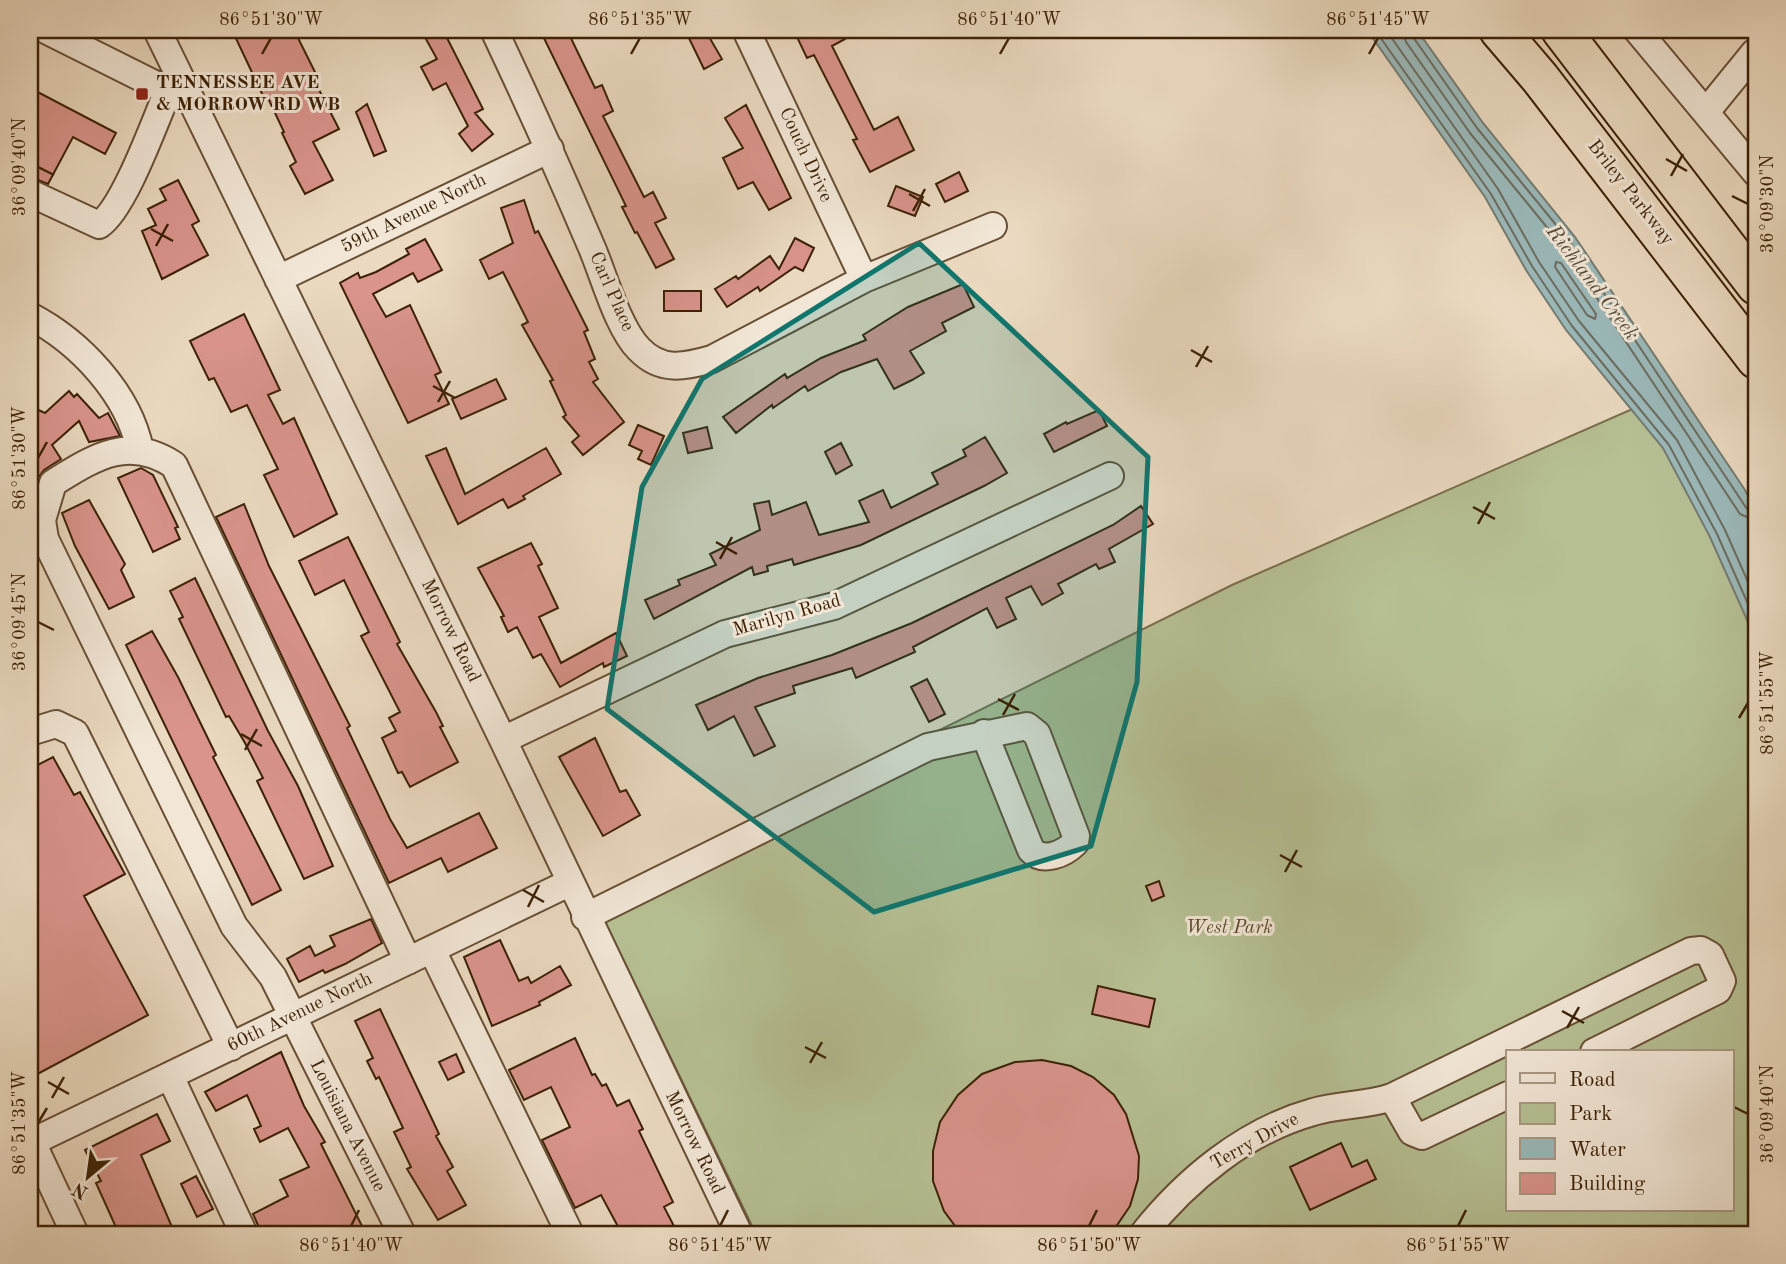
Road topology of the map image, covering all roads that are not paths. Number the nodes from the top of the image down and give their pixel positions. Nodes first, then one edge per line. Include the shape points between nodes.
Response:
1 (46, 30) edge
2 (158, 30) edge
3 (494, 30) edge
4 (747, 30) edge
5 (1499, 30) edge
6 (1637, 30) edge
7 (1562, 31) edge
8 (1754, 53) dead end
9 (168, 91) junction
10 (193, 103) junction
11 (1706, 113) junction
12 (550, 149) junction
13 (1756, 173) edge
14 (30, 193) edge
15 (993, 226) dead end
16 (278, 279) junction
17 (864, 279) junction
18 (1756, 285) edge
19 (30, 316) edge
20 (1756, 359) edge
21 (140, 450) junction
22 (1110, 476) dead end
23 (30, 732) edge
24 (984, 733) junction
25 (503, 740) junction
26 (569, 883) junction
27 (585, 917) junction
28 (432, 950) junction
29 (408, 961) junction
30 (293, 1017) junction
31 (231, 1047) junction
32 (1598, 1050) edge
33 (170, 1076) junction
34 (1506, 1096) edge
35 (1392, 1097) junction
36 (31, 1142) edge
37 (75, 1234) edge
38 (244, 1234) edge
39 (402, 1234) edge
40 (570, 1234) edge
41 (738, 1234) edge
42 (1143, 1234) edge

1 - 9 street
2 - 10 street, Morrow Road
3 - 12 street, Carl Place
4 - 17 street, Couch Drive
5 - 20 highway, Briley Parkway
6 - 11 street
7 - 18 highway
8 - 11 street
9 - 10 street
9 - 14 street via 106,220 99,225
10 - 16 street, Morrow Road
11 - 13 street
12 - 16 street, 59th Avenue North
12 - 17 street, Carl Place via 622,321 638,349 663,367 712,359
15 - 17 street, Carl Place
16 - 25 street, Morrow Road
19 - 21 street via 98,369 123,401
21 - 29 street via 174,465
21 - 30 street, Louisiana Avenue via 128,449 83,464 53,483 42,520 45,539 234,926 273,976
22 - 25 street, Marilyn Road via 834,606 725,634
23 - 31 street via 56,724 75,733
24 - 24 street via 1027,726 1034,729 1076,836 1069,849 1045,858 1031,850
24 - 27 street via 928,747
25 - 26 street, Morrow Road
26 - 27 street, Morrow Road
26 - 28 street, 60th Avenue North
27 - 41 street, Morrow Road
28 - 29 street, 60th Avenue North
28 - 40 street
29 - 30 street, 60th Avenue North
30 - 31 street, 60th Avenue North
30 - 39 street, Louisiana Avenue
31 - 33 street, 60th Avenue North
32 - 35 street, Terry Drive via 1718,990 1722,981 1710,955 1691,951
33 - 36 street, 60th Avenue North
33 - 38 street
34 - 35 street via 1422,1136 1412,1132
35 - 42 street, Terry Drive via 1309,1113 1261,1135 1191,1181
36 - 37 street

